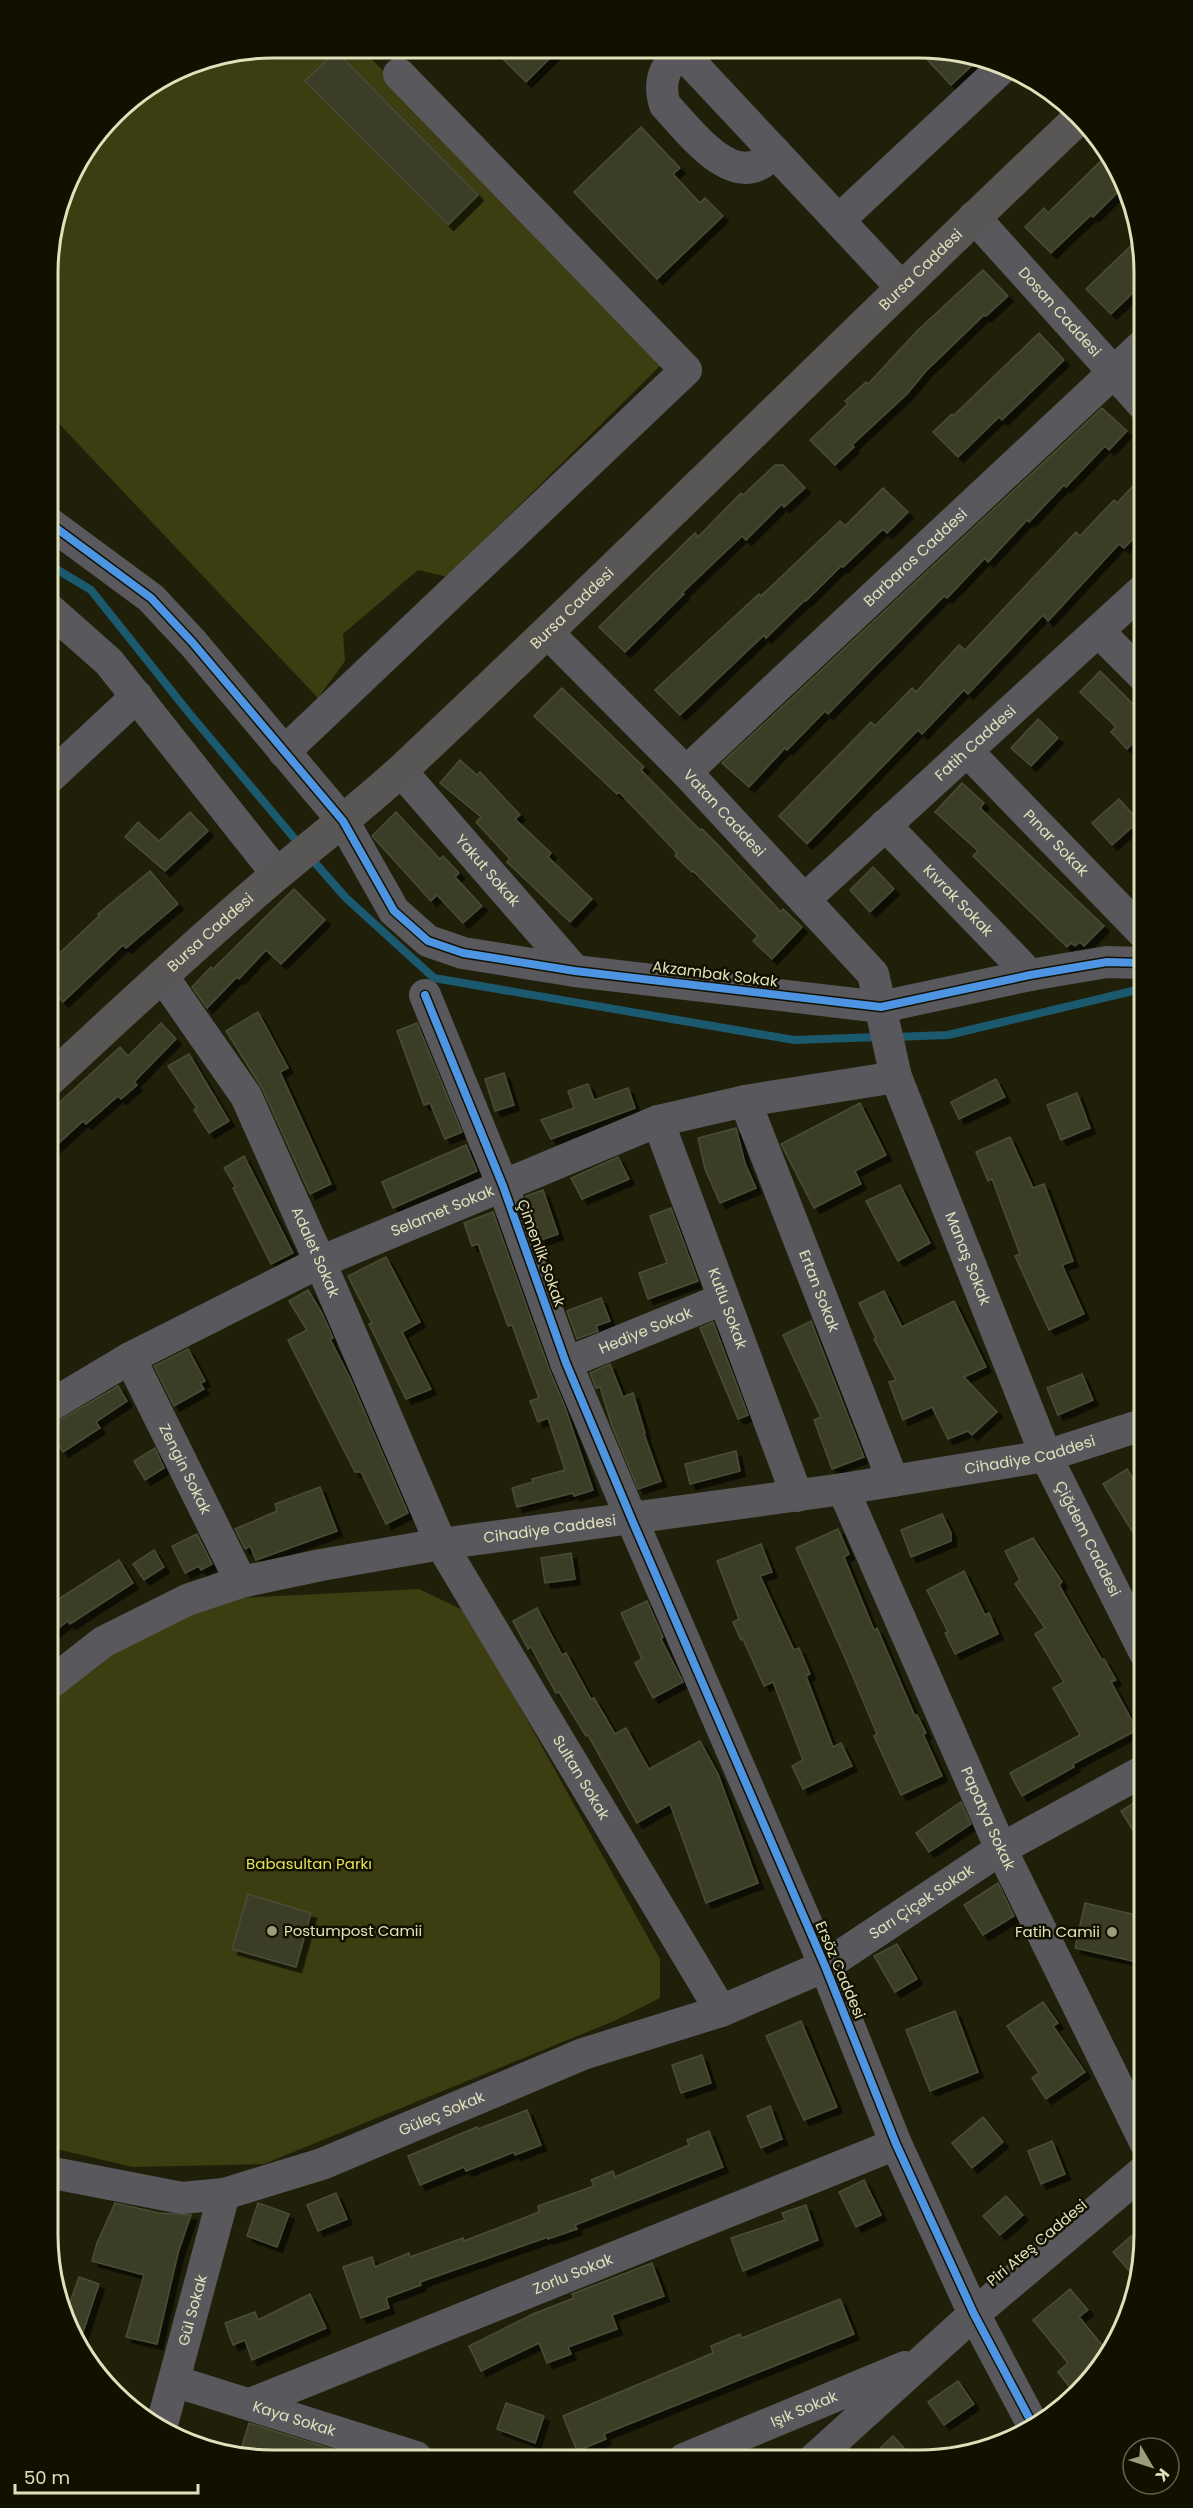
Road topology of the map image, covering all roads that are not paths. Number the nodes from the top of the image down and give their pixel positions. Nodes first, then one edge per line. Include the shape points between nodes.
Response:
1 (674, 58) edge
2 (688, 58) edge
3 (996, 73) edge
4 (399, 74) dead end
5 (1073, 124) edge
6 (775, 152) junction
7 (974, 218) junction
8 (838, 220) junction
9 (902, 288) junction
10 (1134, 353) edge
11 (1113, 372) junction
12 (1134, 395) edge
13 (58, 529) edge
14 (1134, 598) edge
15 (58, 617) edge
16 (1098, 631) junction
17 (548, 633) junction
18 (1134, 667) edge
19 (137, 696) junction
20 (967, 751) junction
21 (284, 752) junction
22 (58, 770) edge
23 (401, 771) junction
24 (686, 772) junction
25 (885, 825) junction
26 (332, 830) junction
27 (283, 870) junction
28 (805, 899) junction
29 (1134, 924) edge
30 (1134, 963) edge
31 (575, 971) junction
32 (1030, 975) junction
33 (163, 977) junction
34 (425, 995) dead end
35 (881, 1007) junction
36 (894, 1068) junction
37 (58, 1072) edge
38 (745, 1101) junction
39 (658, 1121) junction
40 (503, 1186) junction
41 (320, 1262) junction
42 (723, 1299) junction
43 (130, 1358) junction
44 (566, 1363) junction
45 (58, 1401) edge
46 (1134, 1428) edge
47 (1046, 1456) junction
48 (893, 1481) junction
49 (843, 1489) junction
50 (797, 1496) junction
51 (632, 1520) junction
52 (441, 1544) junction
53 (241, 1582) junction
54 (1134, 1631) edge
55 (58, 1677) edge
56 (1134, 1776) edge
57 (1001, 1849) junction
58 (825, 1966) junction
59 (721, 2011) junction
60 (1134, 2122) edge
61 (896, 2144) junction
62 (58, 2177) edge
63 (1134, 2178) edge
64 (224, 2194) junction
65 (974, 2314) junction
66 (925, 2358) junction
67 (174, 2381) junction
68 (250, 2404) junction
69 (163, 2419) edge
70 (1030, 2419) edge
71 (394, 2450) edge
72 (703, 2450) edge
73 (824, 2450) edge

1 - 6 street via 664,74 665,105 715,158 728,164 759,165
2 - 6 street
3 - 8 street
4 - 21 street via 686,370
5 - 7 main road, Bursa Caddesi
6 - 8 street
7 - 9 main road, Bursa Caddesi
7 - 11 street, Dosan Caddesi
8 - 9 street
9 - 17 main road, Bursa Caddesi
10 - 11 street, Barbaros Caddesi
11 - 12 street, Dosan Caddesi
11 - 24 street, Barbaros Caddesi
13 - 21 street, Akzambak Sokak via 151,598
14 - 16 street, Fatih Caddesi
15 - 19 street via 109,662
16 - 18 street
16 - 20 street, Fatih Caddesi
17 - 23 main road, Bursa Caddesi
17 - 24 street, Vatan Caddesi
19 - 22 street
19 - 27 street
20 - 25 street, Fatih Caddesi
20 - 29 street, Pınar Sokak
21 - 26 street, Akzambak Sokak
23 - 26 main road, Bursa Caddesi
23 - 31 street, Yakut Sokak
24 - 28 street, Vatan Caddesi
25 - 28 street, Fatih Caddesi
25 - 32 street, Kıvrak Sokak
26 - 27 main road, Bursa Caddesi
26 - 31 street, Akzambak Sokak via 394,911 428,941 463,953
27 - 33 main road, Bursa Caddesi
28 - 35 street, Vatan Caddesi via 873,974
30 - 32 street, Akzambak Sokak via 1107,962
31 - 35 street, Akzambak Sokak
32 - 35 street, Akzambak Sokak
33 - 37 main road, Bursa Caddesi
33 - 41 street, Adalet Sokak via 246,1096
34 - 40 street, Çimenlik Sokak
35 - 36 street, Manaş Sokak
36 - 38 street, Selamet Sokak
36 - 47 street, Manaş Sokak
38 - 39 street, Selamet Sokak
38 - 48 street, Ertan Sokak
39 - 40 street, Selamet Sokak
39 - 42 street, Kutlu Sokak
40 - 41 street, Selamet Sokak
40 - 44 street, Çimenlik Sokak
41 - 43 street, Selamet Sokak
41 - 52 street, Adalet Sokak
42 - 44 street, Hediye Sokak
42 - 50 street, Kutlu Sokak
43 - 45 street, Selamet Sokak
43 - 53 street, Zengin Sokak
44 - 51 street, Çimenlik Sokak
46 - 47 street, Cihadiye Caddesi
47 - 48 street, Cihadiye Caddesi
47 - 54 street, Çiğdem Caddesi
48 - 49 street, Cihadiye Caddesi
49 - 50 street, Cihadiye Caddesi
49 - 57 street, Papatya Sokak
50 - 51 street, Cihadiye Caddesi
51 - 52 street, Cihadiye Caddesi
51 - 58 street, Ersöz Caddesi
52 - 53 street, Cihadiye Caddesi
52 - 59 street, Sultan Sokak
53 - 55 street, Cihadiye Caddesi via 187,1600 103,1642
56 - 57 street, Sarı Çiçek Sokak
57 - 58 street, Sarı Çiçek Sokak
57 - 60 street, Papatya Sokak
58 - 59 street, Güleç Sokak
58 - 61 street, Ersöz Caddesi
59 - 64 street, Güleç Sokak via 583,2054 322,2164
61 - 65 street, Ersöz Caddesi
61 - 68 street, Zorlu Sokak
62 - 64 street, Güleç Sokak via 182,2198
63 - 65 street, Piri Ateş Caddesi
64 - 67 street, Gül Sokak
65 - 66 street, Piri Ateş Caddesi
65 - 70 street, Ersöz Caddesi
66 - 72 street, Işık Sokak
66 - 73 street, Piri Ateş Caddesi
67 - 68 street, Kaya Sokak
67 - 69 street, Gül Sokak
68 - 71 street, Kaya Sokak

